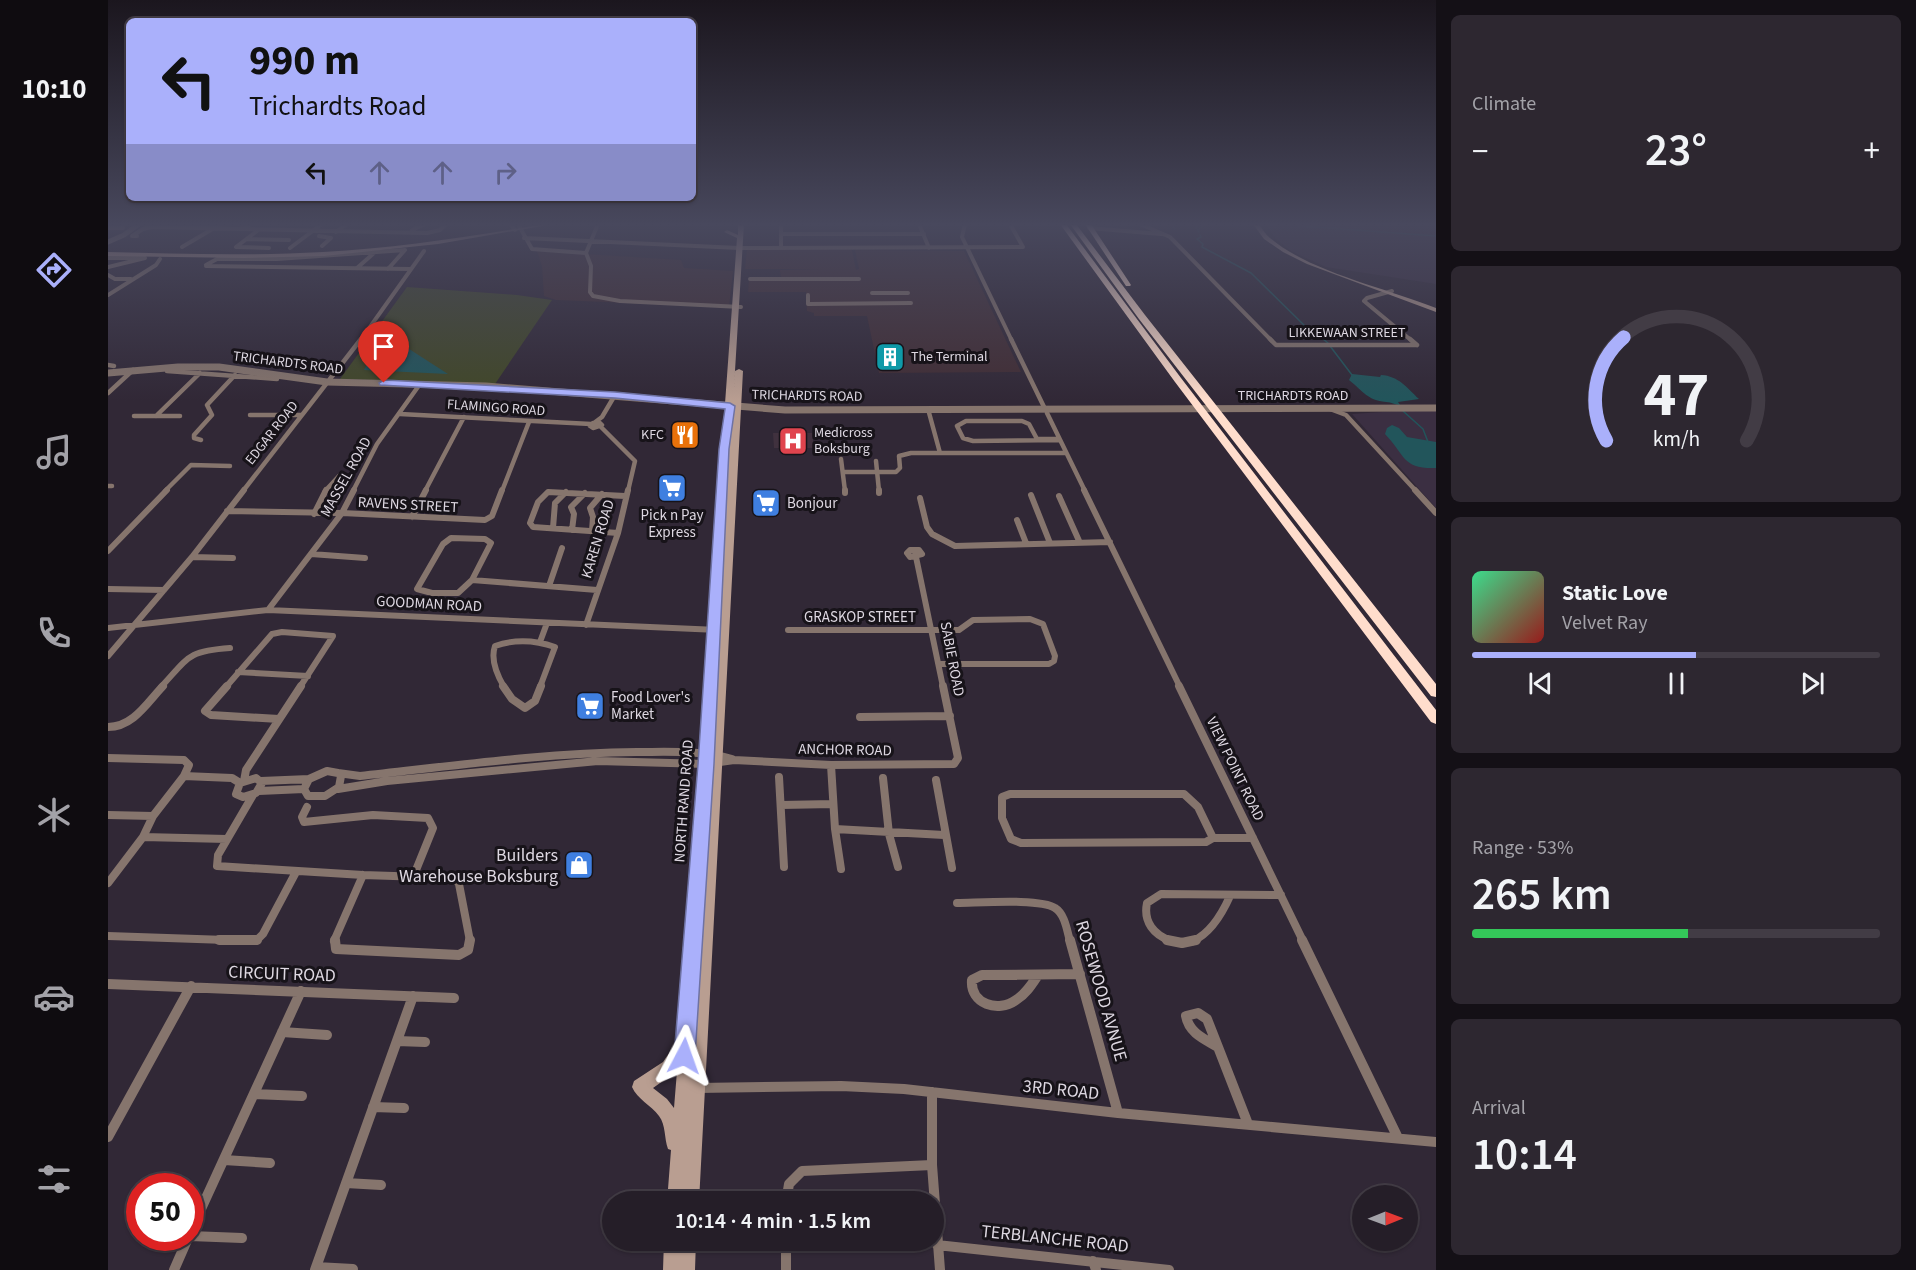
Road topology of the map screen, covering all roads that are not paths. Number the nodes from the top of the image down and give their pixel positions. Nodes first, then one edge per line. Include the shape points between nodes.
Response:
1 (126, 283) edge
2 (400, 283) edge
3 (591, 283) edge
4 (736, 283) edge
5 (984, 283) edge
6 (1107, 283) edge
7 (1117, 283) edge
8 (1126, 283) edge
9 (1214, 283) edge
10 (1367, 283) edge
11 (1391, 291) junction
12 (807, 295) dead end
13 (108, 296) edge
14 (872, 296) dead end
15 (736, 299) junction
16 (1436, 310) edge
17 (206, 366) junction
18 (133, 370) junction
19 (167, 371) dead end
20 (108, 373) edge
21 (200, 373) junction
22 (235, 375) junction
23 (277, 379) dead end
24 (327, 382) junction
25 (420, 384) junction
26 (108, 393) edge
27 (615, 395) junction
28 (1208, 398) junction
29 (733, 403) junction
30 (1436, 408) edge
31 (928, 409) junction
32 (1046, 410) junction
33 (1348, 412) junction
34 (400, 414) junction
35 (250, 415) dead end
36 (301, 415) junction
37 (134, 416) dead end
38 (156, 416) junction
39 (180, 416) dead end
40 (464, 417) junction
41 (529, 422) junction
42 (596, 424) junction
43 (1059, 439) junction
44 (201, 440) dead end
45 (940, 453) junction
46 (1066, 453) junction
47 (841, 459) dead end
48 (876, 460) dead end
49 (635, 461) joint
50 (230, 466) dead end
51 (843, 472) junction
52 (878, 472) junction
53 (339, 476) dead end
54 (566, 492) junction
55 (585, 493) junction
56 (845, 493) dead end
57 (879, 493) dead end
58 (603, 494) junction
59 (1031, 495) dead end
60 (626, 496) junction
61 (1059, 496) dead end
62 (920, 498) dead end
63 (227, 511) junction
64 (342, 513) junction
65 (1436, 513) edge
66 (314, 514) junction
67 (412, 517) junction
68 (1017, 520) dead end
69 (553, 528) junction
70 (572, 530) junction
71 (592, 531) junction
72 (618, 533) junction
73 (1109, 540) junction
74 (1077, 541) junction
75 (1026, 543) junction
76 (1050, 543) junction
77 (562, 548) dead end
78 (108, 551) edge
79 (311, 554) junction
80 (192, 557) junction
81 (916, 557) dead end
82 (233, 558) dead end
83 (365, 558) dead end
84 (472, 580) junction
85 (549, 586) junction
86 (108, 589) edge
87 (164, 590) junction
88 (597, 590) junction
89 (268, 609) junction
90 (548, 623) junction
91 (133, 625) junction
92 (586, 625) junction
93 (108, 628) edge
94 (718, 629) junction
95 (788, 630) dead end
96 (933, 630) junction
97 (540, 642) junction
98 (230, 648) dead end
99 (108, 656) edge
100 (940, 664) junction
101 (238, 672) junction
102 (308, 676) junction
103 (1436, 693) edge
104 (860, 717) dead end
105 (950, 717) junction
106 (279, 719) junction
107 (1436, 719) edge
108 (108, 728) edge
109 (108, 758) edge
110 (711, 759) junction
111 (954, 764) joint
112 (831, 765) junction
113 (338, 773) junction
114 (184, 776) junction
115 (779, 777) dead end
116 (883, 778) dead end
117 (309, 779) junction
118 (936, 780) dead end
119 (261, 781) junction
120 (242, 782) junction
121 (304, 789) junction
122 (338, 789) junction
123 (256, 793) junction
124 (833, 804) junction
125 (781, 805) junction
126 (307, 807) dead end
127 (108, 814) edge
128 (153, 816) junction
129 (835, 829) junction
130 (890, 834) junction
131 (945, 835) junction
132 (143, 837) junction
133 (1213, 838) junction
134 (1253, 838) junction
135 (227, 839) junction
136 (784, 867) dead end
137 (898, 867) dead end
138 (952, 868) dead end
139 (841, 869) dead end
140 (296, 872) junction
141 (363, 874) junction
142 (414, 874) junction
143 (109, 879) edge
144 (1281, 895) junction
145 (1230, 896) junction
146 (957, 903) dead end
147 (108, 936) edge
148 (1080, 974) junction
149 (1038, 975) junction
150 (108, 984) edge
151 (191, 986) junction
152 (301, 990) junction
153 (413, 996) junction
154 (454, 998) dead end
155 (282, 1032) junction
156 (327, 1035) dead end
157 (397, 1041) junction
158 (425, 1042) dead end
159 (685, 1042) junction
160 (1218, 1047) dead end
161 (682, 1087) junction
162 (697, 1088) junction
163 (932, 1092) junction
164 (254, 1094) junction
165 (302, 1096) dead end
166 (373, 1107) junction
167 (404, 1108) dead end
168 (1118, 1113) junction
169 (1248, 1124) junction
170 (108, 1137) edge
171 (1398, 1138) junction
172 (1436, 1142) edge
173 (224, 1160) junction
174 (270, 1162) dead end
175 (932, 1165) junction
176 (677, 1179) junction
177 (346, 1183) junction
178 (381, 1185) dead end
179 (676, 1191) edge
180 (691, 1191) edge
181 (787, 1191) edge
182 (934, 1191) edge
183 (204, 1204) edge
184 (204, 1236) edge
185 (242, 1238) dead end
186 (944, 1246) edge
187 (183, 1251) edge
188 (673, 1251) edge
189 (687, 1251) edge
190 (786, 1251) edge
191 (938, 1251) edge
192 (1095, 1265) edge
193 (315, 1269) edge
194 (352, 1269) edge
195 (174, 1270) edge
196 (672, 1270) edge
197 (686, 1270) edge
198 (786, 1270) edge
199 (940, 1270) edge
200 (1169, 1270) edge

1 - 13 street
2 - 24 street, EDGAR ROAD
3 - 15 street via 590,294 598,298
4 - 15 main road, NORTH RAND ROAD
5 - 32 street, VIEW POINT ROAD
6 - 107 highway
7 - 28 highway
8 - 28 highway
9 - 11 street, LIKKEWAAN STREET via 1276,345 1417,345 1364,302
10 - 11 main road
11 - 16 main road
12 - 14 street via 809,307 910,297
15 - 29 main road, NORTH RAND ROAD
17 - 18 street, TRICHARDTS ROAD
17 - 21 street
17 - 24 street, TRICHARDTS ROAD
18 - 20 street, TRICHARDTS ROAD
18 - 26 street
19 - 21 street
21 - 22 street
21 - 38 street
22 - 23 street
22 - 44 street via 207,405 212,415 194,435
24 - 25 street, TRICHARDTS ROAD
24 - 36 street, EDGAR ROAD
25 - 27 street, TRICHARDTS ROAD
25 - 34 street, MASSEL ROAD
27 - 29 street, TRICHARDTS ROAD
27 - 42 street
28 - 103 highway
29 - 31 street, TRICHARDTS ROAD via 785,410
29 - 94 main road, NORTH RAND ROAD
30 - 33 street, TRICHARDTS ROAD
31 - 32 street, TRICHARDTS ROAD
31 - 45 street
32 - 33 street, TRICHARDTS ROAD via 1326,408
32 - 43 street, VIEW POINT ROAD
33 - 65 street
34 - 40 street, FLAMINGO ROAD
34 - 64 street, MASSEL ROAD via 377,444
35 - 36 street
36 - 63 street, EDGAR ROAD
37 - 38 street
38 - 39 street
40 - 41 street, FLAMINGO ROAD
40 - 67 street
41 - 42 street, FLAMINGO ROAD
41 - 67 street, RAVENS STREET via 492,516 480,521
42 - 49 street, FLAMINGO ROAD
43 - 43 street via 973,441 960,435 957,426 966,421 1022,421 1029,424 1036,438
43 - 46 street, VIEW POINT ROAD
45 - 46 street
45 - 52 street via 901,455 896,472
46 - 73 street, VIEW POINT ROAD
47 - 51 street
48 - 52 street
49 - 60 street, KAREN ROAD
50 - 78 street via 191,465
51 - 52 street
51 - 56 street
52 - 57 street
53 - 66 street via 326,489
54 - 55 street
54 - 69 street via 555,503
54 - 69 street via 545,493 536,505 531,525
55 - 58 street
55 - 70 street via 571,507
58 - 60 street
58 - 71 street via 590,508
59 - 76 street
60 - 72 street, KAREN ROAD
61 - 74 street
62 - 75 street via 927,526 936,538 950,544
63 - 66 street, RAVENS STREET
63 - 80 street, EDGAR ROAD
64 - 66 street, RAVENS STREET
64 - 67 street, RAVENS STREET
64 - 79 street, MASSEL ROAD
68 - 75 street
69 - 70 street
70 - 71 street
71 - 72 street
72 - 88 street, KAREN ROAD
73 - 74 street
73 - 134 street, VIEW POINT ROAD
74 - 76 street
75 - 76 street
77 - 85 street
79 - 83 street
79 - 89 street, MASSEL ROAD
80 - 82 street
80 - 87 street, EDGAR ROAD
81 - 96 street, SABIE ROAD
84 - 84 street via 456,594 417,590 443,544 451,538 485,539 492,543
84 - 85 street
85 - 88 street
86 - 87 street
87 - 91 street, EDGAR ROAD
88 - 92 street, KAREN ROAD
89 - 90 street, GOODMAN ROAD
89 - 91 street, GOODMAN ROAD
90 - 92 street, GOODMAN ROAD
90 - 97 street
91 - 93 street, GOODMAN ROAD
91 - 99 street, EDGAR ROAD
92 - 94 street, GOODMAN ROAD
94 - 110 main road, NORTH RAND ROAD
95 - 96 street, GRASKOP STREET
96 - 100 street, SABIE ROAD
96 - 100 street, GRASKOP STREET via 962,629 972,620 1034,619 1044,626 1055,656 1049,664
97 - 97 street via 552,645 554,653 535,701 521,708 504,689 492,649 509,641
98 - 108 street via 191,655 133,718 120,727
100 - 105 street, SABIE ROAD
101 - 102 street
101 - 102 street via 275,633 333,636
101 - 106 street via 205,713
102 - 106 street
104 - 105 street
105 - 111 street, SABIE ROAD via 958,758
106 - 120 street
109 - 114 street via 184,760 189,765
110 - 112 street, ANCHOR ROAD
110 - 113 street via 605,752 360,776
110 - 122 street via 569,762
110 - 159 main road, NORTH RAND ROAD
110 - 162 main road, NORTH RAND ROAD
111 - 112 street, ANCHOR ROAD
112 - 124 street
113 - 117 street via 327,771
113 - 122 street via 342,780
114 - 120 street
114 - 128 street
115 - 125 street
116 - 130 street
117 - 119 street
117 - 121 street
118 - 131 street
119 - 120 street via 256,778
119 - 123 street
120 - 123 street via 235,790 238,796
121 - 122 street via 308,796 318,798
121 - 123 street
123 - 135 street
124 - 125 street
124 - 129 street
125 - 136 street
126 - 142 street via 304,822 373,815 428,818 433,828
127 - 128 street
128 - 132 street
129 - 130 street
129 - 139 street
130 - 131 street
130 - 137 street
131 - 138 street
132 - 135 street
132 - 143 street
133 - 133 street via 1197,805 1184,794 1010,794 1002,797 1000,804 1008,835 1025,844 1206,842
133 - 134 street
134 - 144 street, VIEW POINT ROAD
135 - 140 street via 216,859 217,866
140 - 141 street
140 - 147 street via 263,934 255,940
141 - 142 street
141 - 142 street via 334,942 336,949 464,953 471,946 471,937 457,880
144 - 145 street
144 - 171 street, VIEW POINT ROAD
145 - 145 street via 1155,896 1145,907 1146,917 1153,930 1165,939 1190,942 1206,931
146 - 148 street, ROSEWOOD AVNUE via 1053,906 1065,920
148 - 149 street
148 - 168 street, ROSEWOOD AVNUE
149 - 149 street via 982,975 972,980 972,990 980,1002 1005,1005 1019,998
150 - 151 street, CIRCUIT ROAD
151 - 152 street, CIRCUIT ROAD
151 - 170 street
152 - 153 street, CIRCUIT ROAD
152 - 155 street
153 - 154 street, CIRCUIT ROAD
153 - 157 street
155 - 156 street
155 - 164 street
157 - 158 street
157 - 166 street
159 - 161 main road, NORTH RAND ROAD
159 - 176 main road via 669,1068 640,1087 669,1114
160 - 169 street
161 - 162 street, 3RD ROAD
161 - 176 main road, NORTH RAND ROAD
162 - 163 street, 3RD ROAD via 840,1086
162 - 180 main road, NORTH RAND ROAD
163 - 168 street, 3RD ROAD
163 - 175 street
164 - 165 street
164 - 173 street
166 - 167 street
166 - 177 street
168 - 169 street, 3RD ROAD
169 - 171 street, 3RD ROAD
171 - 172 street, 3RD ROAD
173 - 174 street
173 - 183 street
175 - 181 street via 811,1169 791,1178
175 - 182 street
176 - 179 main road, NORTH RAND ROAD
177 - 178 street
177 - 193 street
184 - 185 street
186 - 192 street, TERBLANCHE ROAD
187 - 195 street
188 - 196 main road
189 - 197 main road
190 - 198 street
191 - 199 street
192 - 200 street, TERBLANCHE ROAD
193 - 194 street

